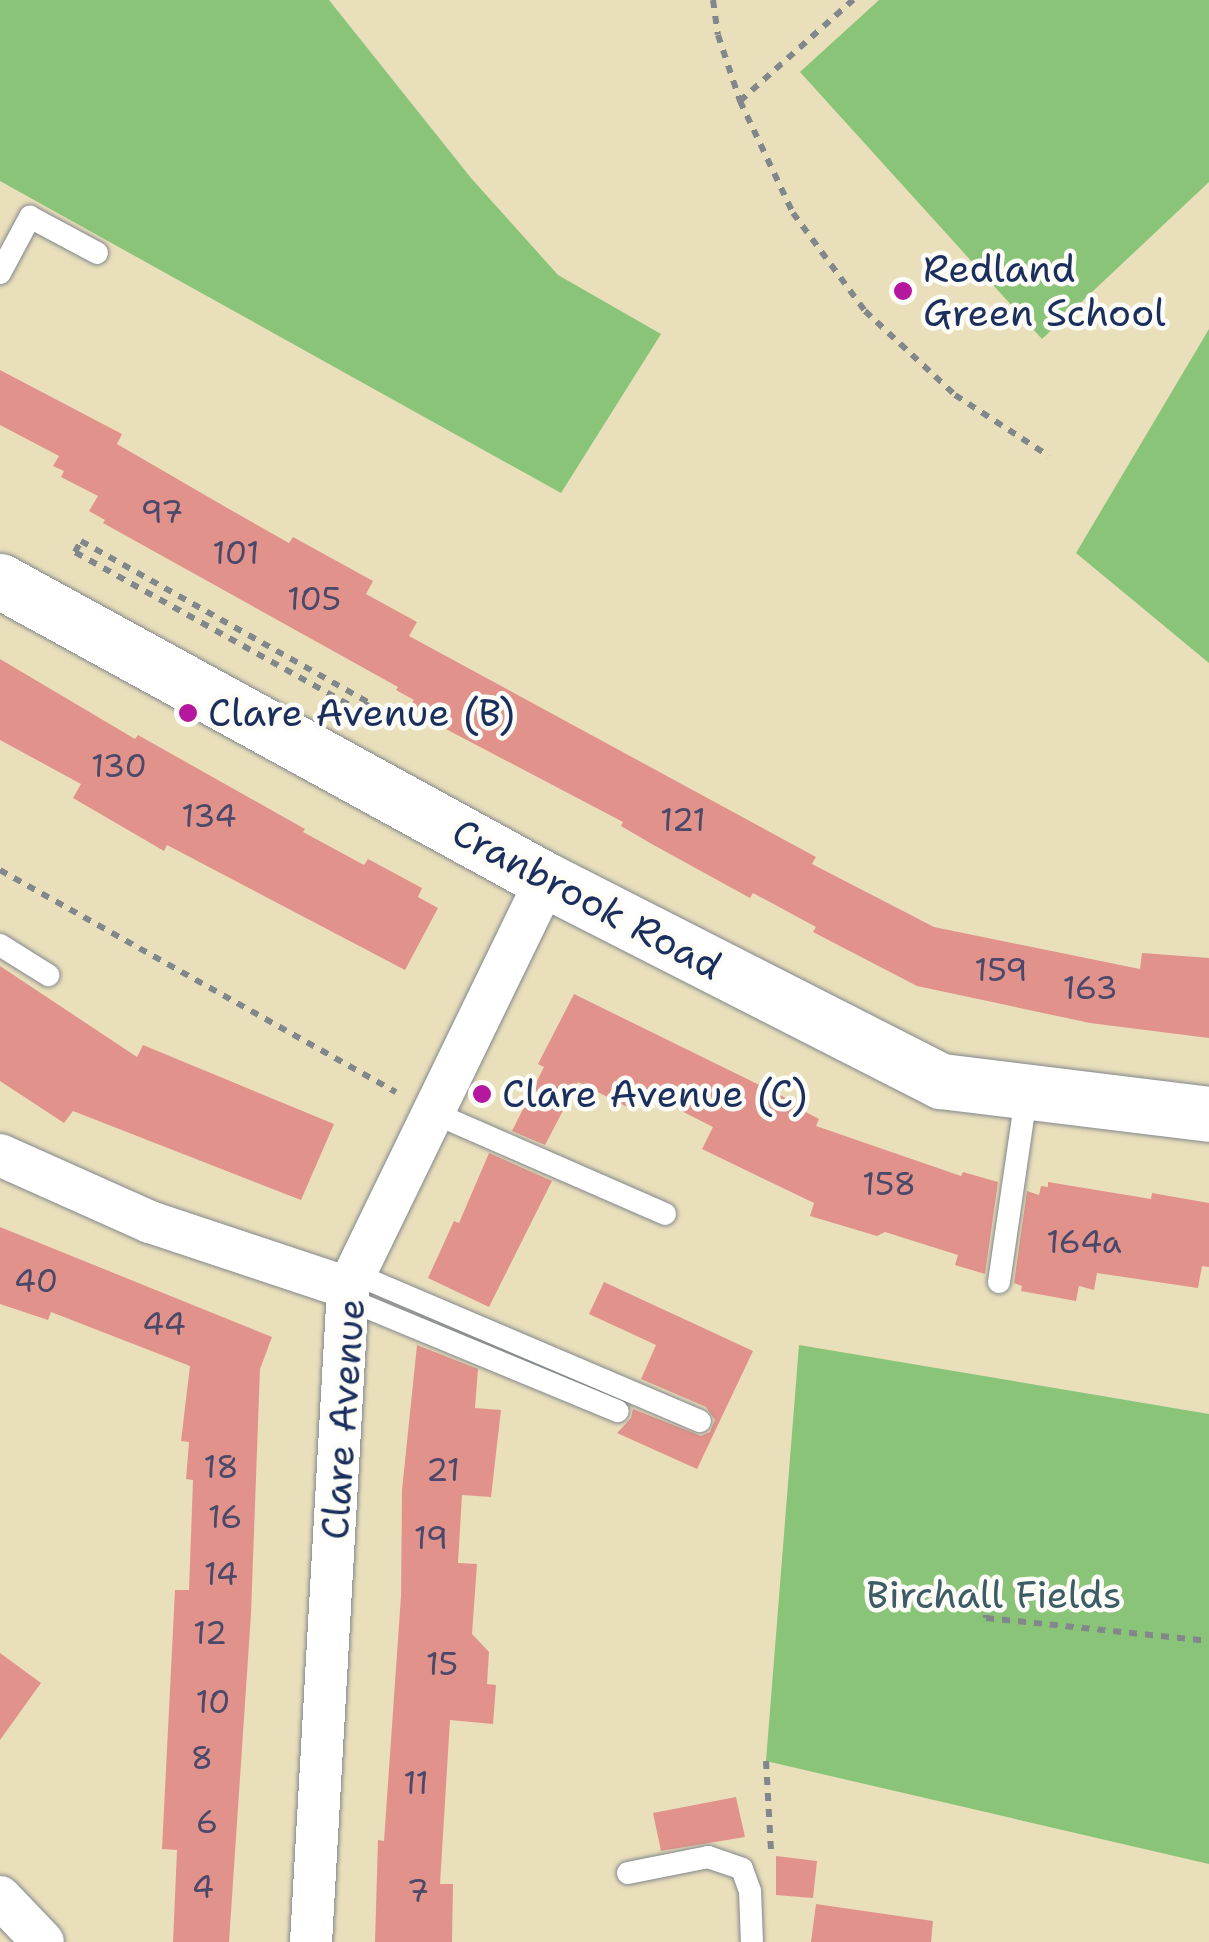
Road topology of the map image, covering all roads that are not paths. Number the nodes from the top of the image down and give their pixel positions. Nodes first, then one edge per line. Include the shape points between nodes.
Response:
1 (97, 253) dead end
2 (0, 273) edge
3 (0, 581) edge
4 (546, 880) junction
5 (0, 945) edge
6 (48, 975) dead end
7 (1027, 1091) junction
8 (434, 1113) junction
9 (1209, 1114) edge
10 (0, 1155) edge
11 (665, 1214) dead end
12 (999, 1282) dead end
13 (350, 1287) junction
14 (618, 1411) dead end
15 (700, 1421) dead end
16 (628, 1873) dead end
17 (0, 1896) edge
18 (44, 1942) edge
19 (312, 1942) edge
20 (752, 1942) edge

1 - 2 lane via 30,217
3 - 4 main road, Cranbrook Road
4 - 7 main road, Cranbrook Road via 942,1081
4 - 8 street, Clare Avenue
5 - 6 lane
7 - 9 main road, Cranbrook Road
7 - 12 lane
8 - 11 lane
8 - 13 street, Clare Avenue
10 - 13 street via 150,1222
13 - 14 lane
13 - 15 lane
13 - 19 street, Clare Avenue
16 - 20 lane via 708,1857 742,1869
17 - 18 street

